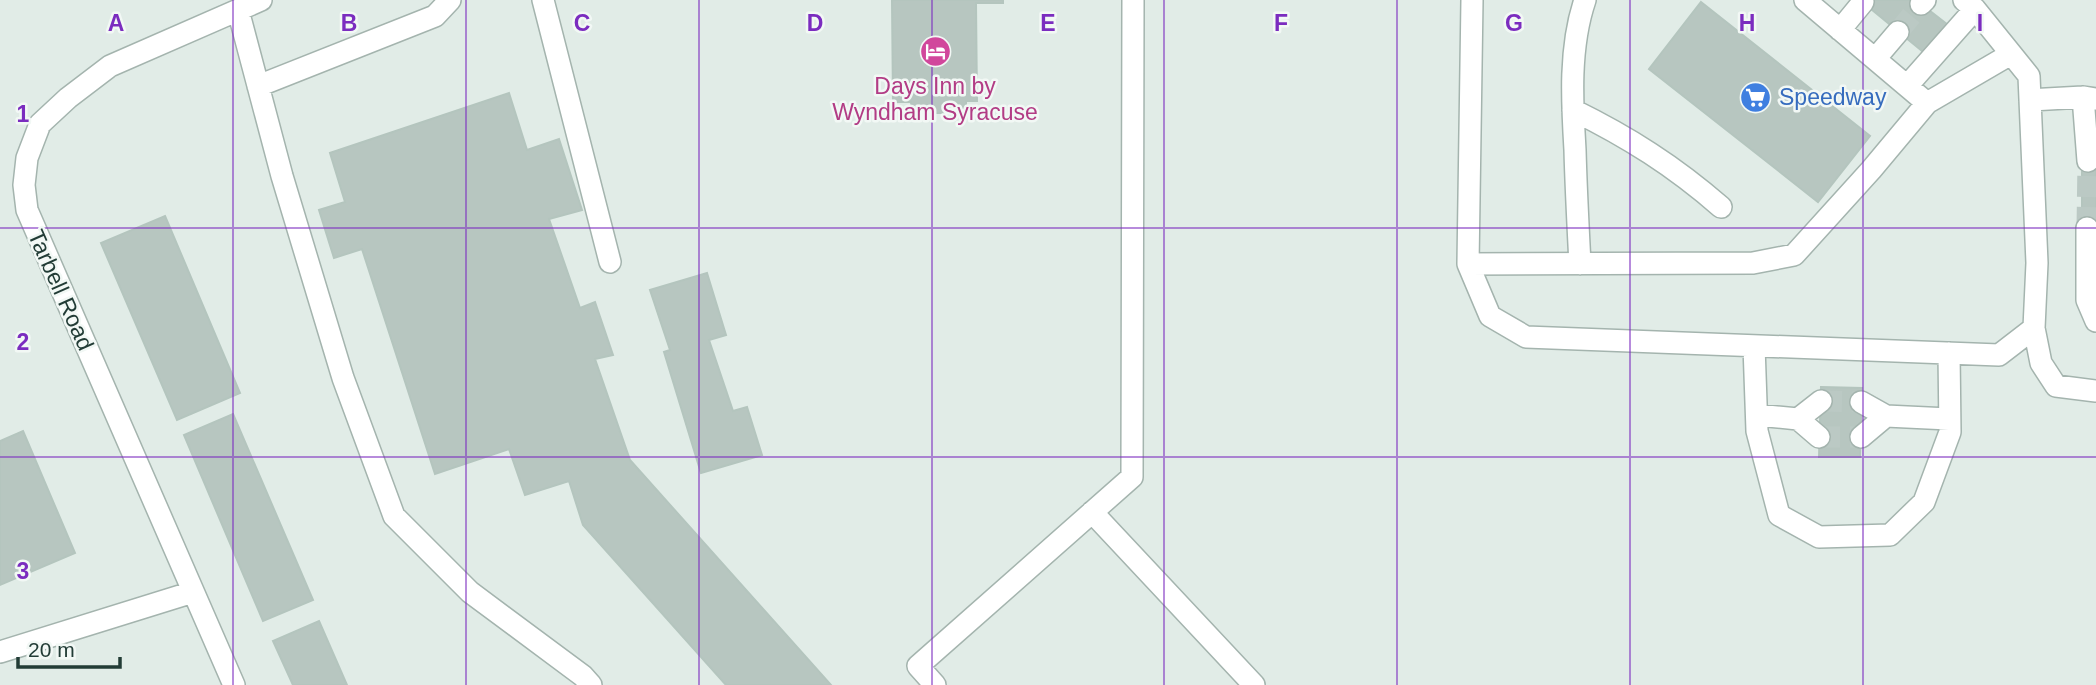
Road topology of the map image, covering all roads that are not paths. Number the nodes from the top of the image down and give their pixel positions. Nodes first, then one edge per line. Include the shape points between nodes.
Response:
1 (261, 0) edge
2 (450, 0) edge
3 (543, 0) edge
4 (1133, 0) edge
5 (1472, 0) edge
6 (1585, 0) edge
7 (1806, 0) edge
8 (1863, 2) dead end
9 (1970, 5) edge
10 (238, 10) junction
11 (1840, 30) junction
12 (1898, 32) tunnel mouth
13 (2011, 54) junction
14 (1875, 59) junction
15 (258, 86) junction
16 (1907, 86) junction
17 (2090, 98) edge
18 (2030, 100) junction
19 (1927, 103) junction
20 (1573, 110) junction
21 (2088, 161) tunnel mouth
22 (1721, 207) dead end
23 (2087, 228) tunnel mouth
24 (610, 262) dead end
25 (1468, 264) junction
26 (1580, 264) junction
27 (2096, 321) edge
28 (2034, 328) junction
29 (1754, 346) junction
30 (1949, 353) junction
31 (2096, 391) edge
32 (1821, 401) tunnel mouth
33 (1861, 402) tunnel mouth
34 (1756, 415) junction
35 (1886, 416) junction
36 (1798, 419) junction
37 (1949, 419) junction
38 (1819, 437) tunnel mouth
39 (1861, 437) tunnel mouth
40 (1092, 512) junction
41 (193, 592) junction
42 (0, 652) edge
43 (233, 685) edge
44 (591, 685) edge
45 (935, 685) edge
46 (1254, 685) edge

1 - 10 street, Tarbell Road
2 - 15 street via 435,16
3 - 24 street
4 - 40 street via 1132,477
5 - 25 street
6 - 20 street via 1579,18
7 - 11 street
8 - 11 street
9 - 13 street
9 - 16 street
10 - 15 street
10 - 41 street, Tarbell Road via 110,66 68,98 40,124 27,158 24,185 27,210
11 - 14 street
12 - 14 street
13 - 18 street via 2029,76
13 - 19 street
14 - 16 street
15 - 44 street via 343,378 394,516 470,592
16 - 19 street
17 - 18 street
17 - 21 street
18 - 28 street via 2037,263
19 - 26 street via 1794,256 1753,263
20 - 22 street via 1623,135 1692,181
20 - 26 street
23 - 27 street via 2087,300
25 - 26 street
25 - 29 street via 1490,316 1526,337
28 - 30 street via 1998,355
28 - 31 street via 2042,363 2056,386
29 - 30 street
29 - 34 street
30 - 37 street
32 - 36 street
33 - 35 street
34 - 36 street
34 - 37 street via 1779,515 1819,537 1890,535 1924,502 1950,432
35 - 37 street
35 - 39 street
36 - 38 street
40 - 45 street via 918,666
40 - 46 street
41 - 42 street
41 - 43 street, Tarbell Road

